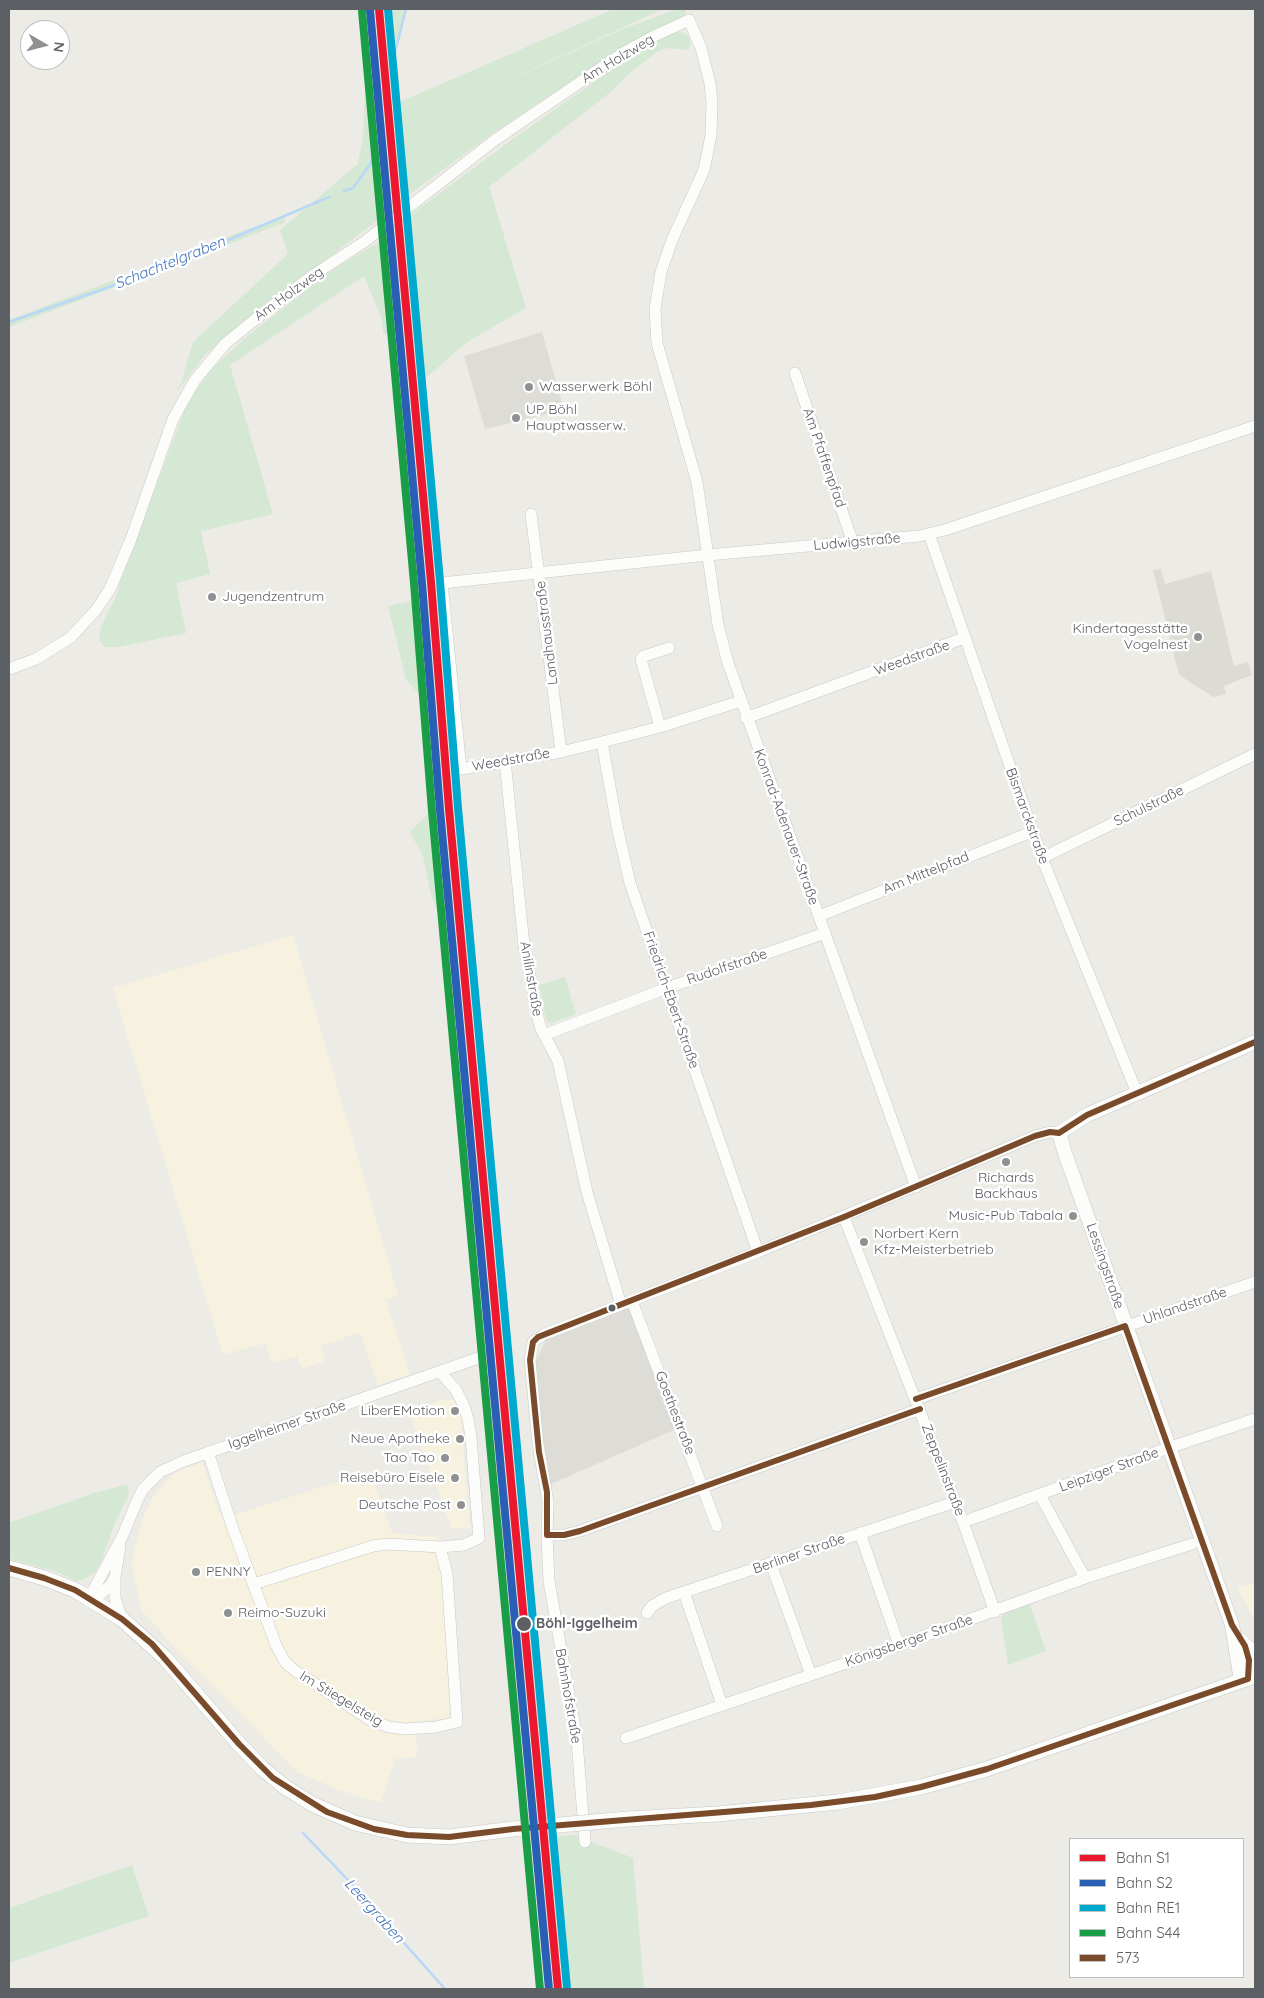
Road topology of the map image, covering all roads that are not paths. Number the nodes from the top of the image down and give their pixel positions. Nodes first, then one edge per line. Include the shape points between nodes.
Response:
1 (689, 20) joint
2 (795, 374) dead end
3 (1255, 426) edge
4 (531, 514) dead end
5 (928, 534) junction
6 (853, 542) junction
7 (708, 555) junction
8 (540, 573) junction
9 (442, 583) joint
10 (964, 638) junction
11 (669, 648) dead end
12 (9, 669) edge
13 (740, 701) junction
14 (746, 718) junction
15 (660, 727) junction
16 (602, 742) junction
17 (561, 752) junction
18 (1255, 754) edge
19 (505, 761) junction
20 (1034, 831) junction
21 (1042, 858) junction
22 (819, 916) junction
23 (825, 933) junction
24 (667, 988) junction
25 (544, 1035) junction
26 (1255, 1042) edge
27 (1137, 1093) junction
28 (1060, 1133) junction
29 (916, 1187) junction
30 (844, 1217) junction
31 (758, 1252) junction
32 (1255, 1282) edge
33 (626, 1303) junction
34 (1125, 1326) junction
35 (481, 1357) dead end
36 (440, 1372) junction
37 (918, 1404) junction
38 (1252, 1420) edge
39 (1255, 1432) edge
40 (1168, 1448) junction
41 (208, 1452) junction
42 (703, 1486) junction
43 (1040, 1495) junction
44 (956, 1502) junction
45 (963, 1522) junction
46 (716, 1526) dead end
47 (860, 1533) junction
48 (122, 1535) junction
49 (547, 1535) junction
50 (1192, 1544) dead end
51 (440, 1547) junction
52 (771, 1564) junction
53 (9, 1568) edge
54 (115, 1576) junction
55 (1085, 1578) junction
56 (254, 1584) junction
57 (684, 1592) junction
58 (89, 1598) junction
59 (995, 1612) junction
60 (647, 1613) dead end
61 (122, 1619) junction
62 (1232, 1625) junction
63 (899, 1645) junction
64 (1250, 1649) edge
65 (811, 1675) junction
66 (1248, 1679) edge
67 (722, 1705) junction
68 (626, 1738) dead end
69 (585, 1842) dead end

1 - 7 street, Konrad-Adenauer-Straße via 710,82 711,135 704,170 661,272 655,326 662,363 701,502
1 - 12 street, Am Holzweg via 630,49 574,85 495,140 364,242 315,274 236,335 208,362 173,419 132,538 110,589 70,638 36,659
2 - 6 street, Am Pfaffenpfad
3 - 5 street, Ludwigstraße
4 - 8 street, Landhausstraße
5 - 6 street, Ludwigstraße
5 - 10 street, Bismarckstraße
6 - 7 street, Ludwigstraße
7 - 8 street, Ludwigstraße
7 - 13 street, Konrad-Adenauer-Straße via 718,625
8 - 9 street, Ludwigstraße
8 - 17 street, Landhausstraße
9 - 19 street, Weedstraße via 461,768
10 - 14 street, Weedstraße
10 - 20 street, Bismarckstraße
11 - 15 street via 641,659
13 - 14 street, Konrad-Adenauer-Straße
13 - 15 street, Weedstraße
14 - 22 street, Konrad-Adenauer-Straße
15 - 16 street, Weedstraße
16 - 17 street, Weedstraße
16 - 24 street, Friedrich-Ebert-Straße via 616,826 630,883
17 - 19 street, Weedstraße
18 - 21 street, Schulstraße
19 - 25 street, Anilinstraße via 524,944
20 - 21 street, Bismarckstraße
20 - 22 street, Am Mittelpfad
21 - 27 street, Bismarckstraße
22 - 23 street, Konrad-Adenauer-Straße
23 - 24 street, Rudolfstraße
23 - 29 street, Konrad-Adenauer-Straße
24 - 25 street, Rudolfstraße
24 - 31 street, Friedrich-Ebert-Straße
25 - 33 street, Anilinstraße via 558,1061 587,1192
26 - 27 street
27 - 28 street via 1086,1115
28 - 29 street, Bahnhofstraße via 1035,1136
28 - 34 street, Lessingstraße via 1064,1153
29 - 30 street, Bahnhofstraße
30 - 31 street, Bahnhofstraße
30 - 37 street, Zeppelinstraße
31 - 33 street, Bahnhofstraße
32 - 34 street, Uhlandstraße
33 - 42 street, Goethestraße
33 - 49 street, Bahnhofstraße via 545,1334 533,1342 530,1360 538,1452 548,1502
34 - 37 street, Uhlandstraße
34 - 40 street, Lessingstraße
35 - 36 street, Iggelheimer Straße
36 - 41 street, Iggelheimer Straße
36 - 51 street via 456,1390 468,1419 479,1538
37 - 42 street, Uhlandstraße
37 - 44 street, Zeppelinstraße
38 - 39 street
38 - 40 street, Leipziger Straße
40 - 43 street, Leipziger Straße
40 - 62 street, Lessingstraße
41 - 48 street, Iggelheimer Straße via 170,1466 152,1479 143,1489
41 - 56 street, Im Stiegelsteig
42 - 46 street, Goethestraße
42 - 49 street, Uhlandstraße via 580,1531
43 - 45 street, Leipziger Straße
43 - 55 street
44 - 45 street, Zeppelinstraße
44 - 47 street, Berliner Straße
45 - 59 street, Zeppelinstraße
47 - 52 street, Berliner Straße
47 - 63 street
48 - 54 street
48 - 58 street
49 - 69 street, Bahnhofstraße via 552,1606 577,1740
50 - 55 street, Königsberger Straße
51 - 56 street via 373,1546
51 - 56 street, Im Stiegelsteig via 447,1574 458,1708 458,1722 452,1725 405,1729 380,1724 294,1670 285,1662 276,1645
52 - 57 street, Berliner Straße
52 - 65 street
53 - 58 main road via 44,1578
54 - 58 street via 105,1592
54 - 61 street via 115,1598
55 - 59 street, Königsberger Straße
57 - 60 street, Berliner Straße via 657,1603
57 - 67 street
58 - 61 main road
59 - 63 street, Königsberger Straße
61 - 66 main road, bridge via 165,1658 239,1744 285,1787 312,1804 355,1823 408,1835 449,1837 628,1819 718,1814 838,1802 921,1787 996,1766
62 - 64 street, Lessingstraße
62 - 66 street, Lessingstraße
63 - 65 street, Königsberger Straße
64 - 66 street, Lessingstraße
65 - 67 street, Königsberger Straße
67 - 68 street, Königsberger Straße

